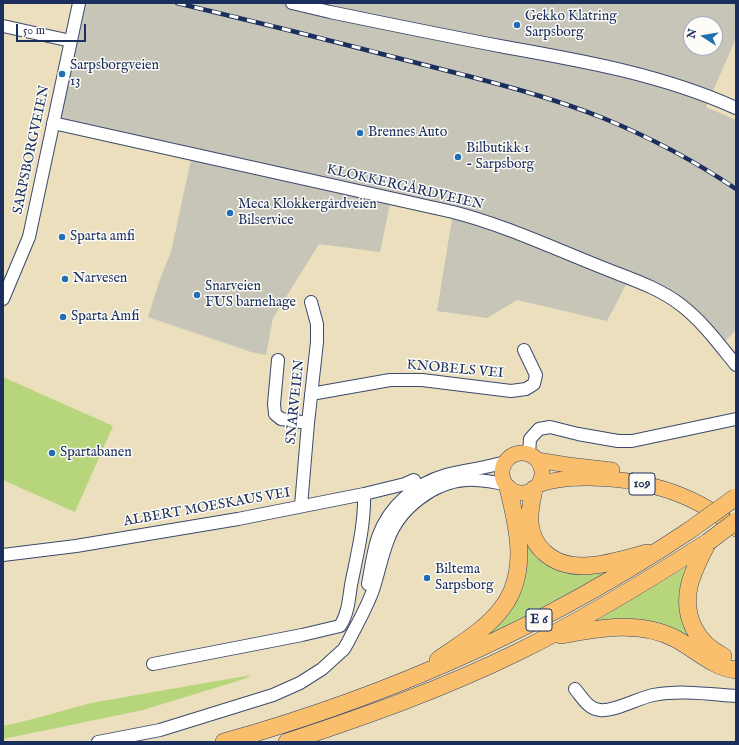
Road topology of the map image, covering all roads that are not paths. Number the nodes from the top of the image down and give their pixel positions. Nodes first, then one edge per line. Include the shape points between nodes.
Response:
1 (79, 3) edge
2 (292, 3) edge
3 (3, 26) edge
4 (71, 41) junction
5 (736, 108) edge
6 (53, 123) junction
7 (3, 298) edge
8 (311, 302) dead end
9 (524, 350) dead end
10 (278, 360) dead end
11 (736, 365) edge
12 (311, 394) junction
13 (736, 419) edge
14 (308, 423) junction
15 (533, 457) junction
16 (505, 462) junction
17 (414, 480) dead end
18 (507, 486) junction
19 (536, 487) junction
20 (364, 494) junction
21 (736, 497) edge
22 (301, 506) junction
23 (736, 516) edge
24 (736, 521) edge
25 (736, 529) edge
26 (708, 542) junction
27 (660, 550) junction
28 (3, 555) edge
29 (365, 607) junction
30 (545, 638) junction
31 (736, 660) edge
32 (153, 664) dead end
33 (736, 670) edge
34 (412, 678) junction
35 (575, 689) dead end
36 (736, 696) edge
37 (98, 742) edge
38 (224, 742) edge
39 (286, 742) edge

1 - 4 street, SARPSBORGVEIEN
2 - 5 street via 594,63 688,89
3 - 4 street
4 - 6 street, SARPSBORGVEIEN
6 - 7 street, SARPSBORGVEIEN via 29,237
6 - 11 street, KLOKKERGÅRDVEIEN via 453,212 486,222 662,293 697,319
8 - 12 street, SNARVEIEN via 317,324
9 - 12 street, KNOBELS VEI via 536,374 534,384 526,389 511,390 422,380 390,380
10 - 14 street via 275,414 281,419
12 - 14 street, SNARVEIEN
13 - 15 street via 632,441 618,441 550,427 539,429 530,439
14 - 22 street, SNARVEIEN
15 - 16 main road, 109 via 525,453 516,454
15 - 19 main road via 540,463 542,472
15 - 23 main road, 109 via 568,465 639,473 668,480 705,496
16 - 18 main road via 502,475
16 - 29 street via 436,478 401,500 387,517 378,537
17 - 20 street, ALBERT MOESKAUS VEI
18 - 19 main road, 109 via 521,493 530,492
18 - 29 street via 472,479 456,481 425,495 410,507 397,522 388,540 374,588
18 - 34 highway, E 6 via 515,519 519,554 517,578 508,599 486,625
19 - 25 main road, 109 via 554,480 590,478 650,485 694,501
19 - 27 highway, E 6 via 530,512 532,533 540,549 554,559 570,564 590,565
20 - 22 street, ALBERT MOESKAUS VEI
20 - 32 street via 364,512 354,574 345,616 340,626
21 - 27 highway, E 6, bridge
22 - 28 street, ALBERT MOESKAUS VEI via 112,540
24 - 26 highway, E 6, bridge
26 - 30 highway, E 6 via 618,598
26 - 31 highway via 689,587 690,621 694,631 706,645 721,655
27 - 34 highway, E 6 via 521,630
29 - 37 street via 344,649 322,669 300,683 273,695 160,730
30 - 33 highway, E 6 via 611,628 640,628 668,635 712,663
30 - 39 highway, E 6 via 441,686
34 - 38 highway, E 6 via 328,710
35 - 36 street via 591,708 601,710 668,692

